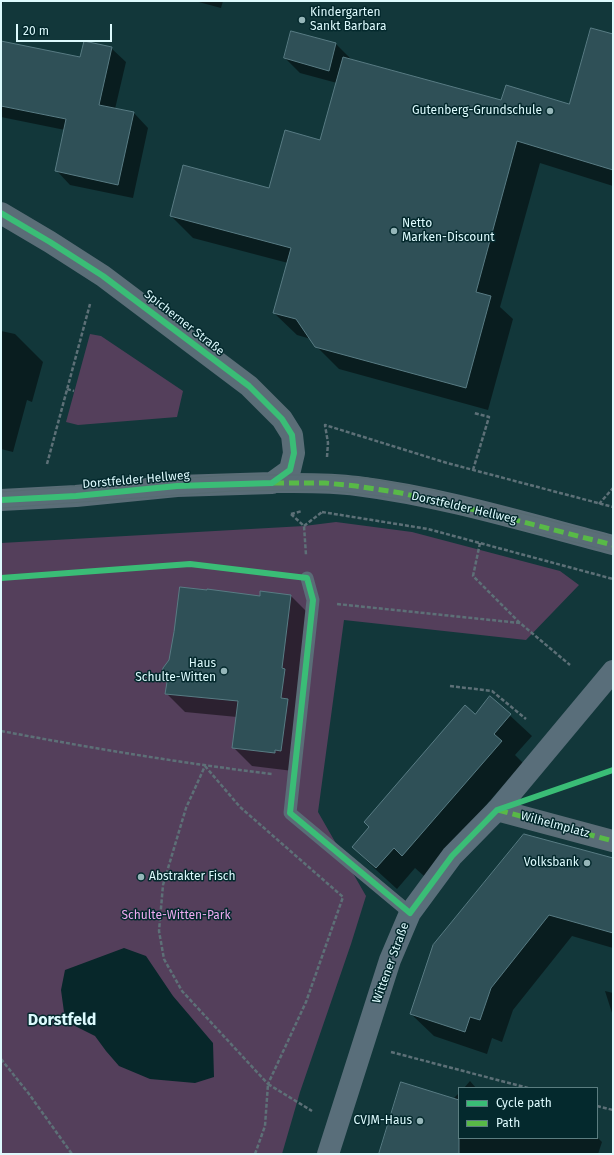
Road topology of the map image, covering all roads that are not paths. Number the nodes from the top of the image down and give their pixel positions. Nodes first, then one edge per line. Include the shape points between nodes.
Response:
1 (1, 213) edge
2 (272, 483) junction
3 (1, 500) edge
4 (613, 545) edge
5 (307, 578) road end
6 (613, 671) edge
7 (496, 810) junction
8 (613, 841) edge
9 (410, 913) junction
10 (328, 1154) edge

1 - 2 street, Spicherner Straße via 114,284 248,386 282,419 292,435 294,453 290,470
2 - 3 street, Dorstfelder Hellweg via 177,486
2 - 4 street, Dorstfelder Hellweg via 325,483 400,493
5 - 9 lane via 313,600 290,813
6 - 7 main road, Wittener Straße
7 - 8 street, Wilhelmplatz
7 - 9 main road, Wittener Straße via 452,856
9 - 10 main road, Wittener Straße via 390,960

